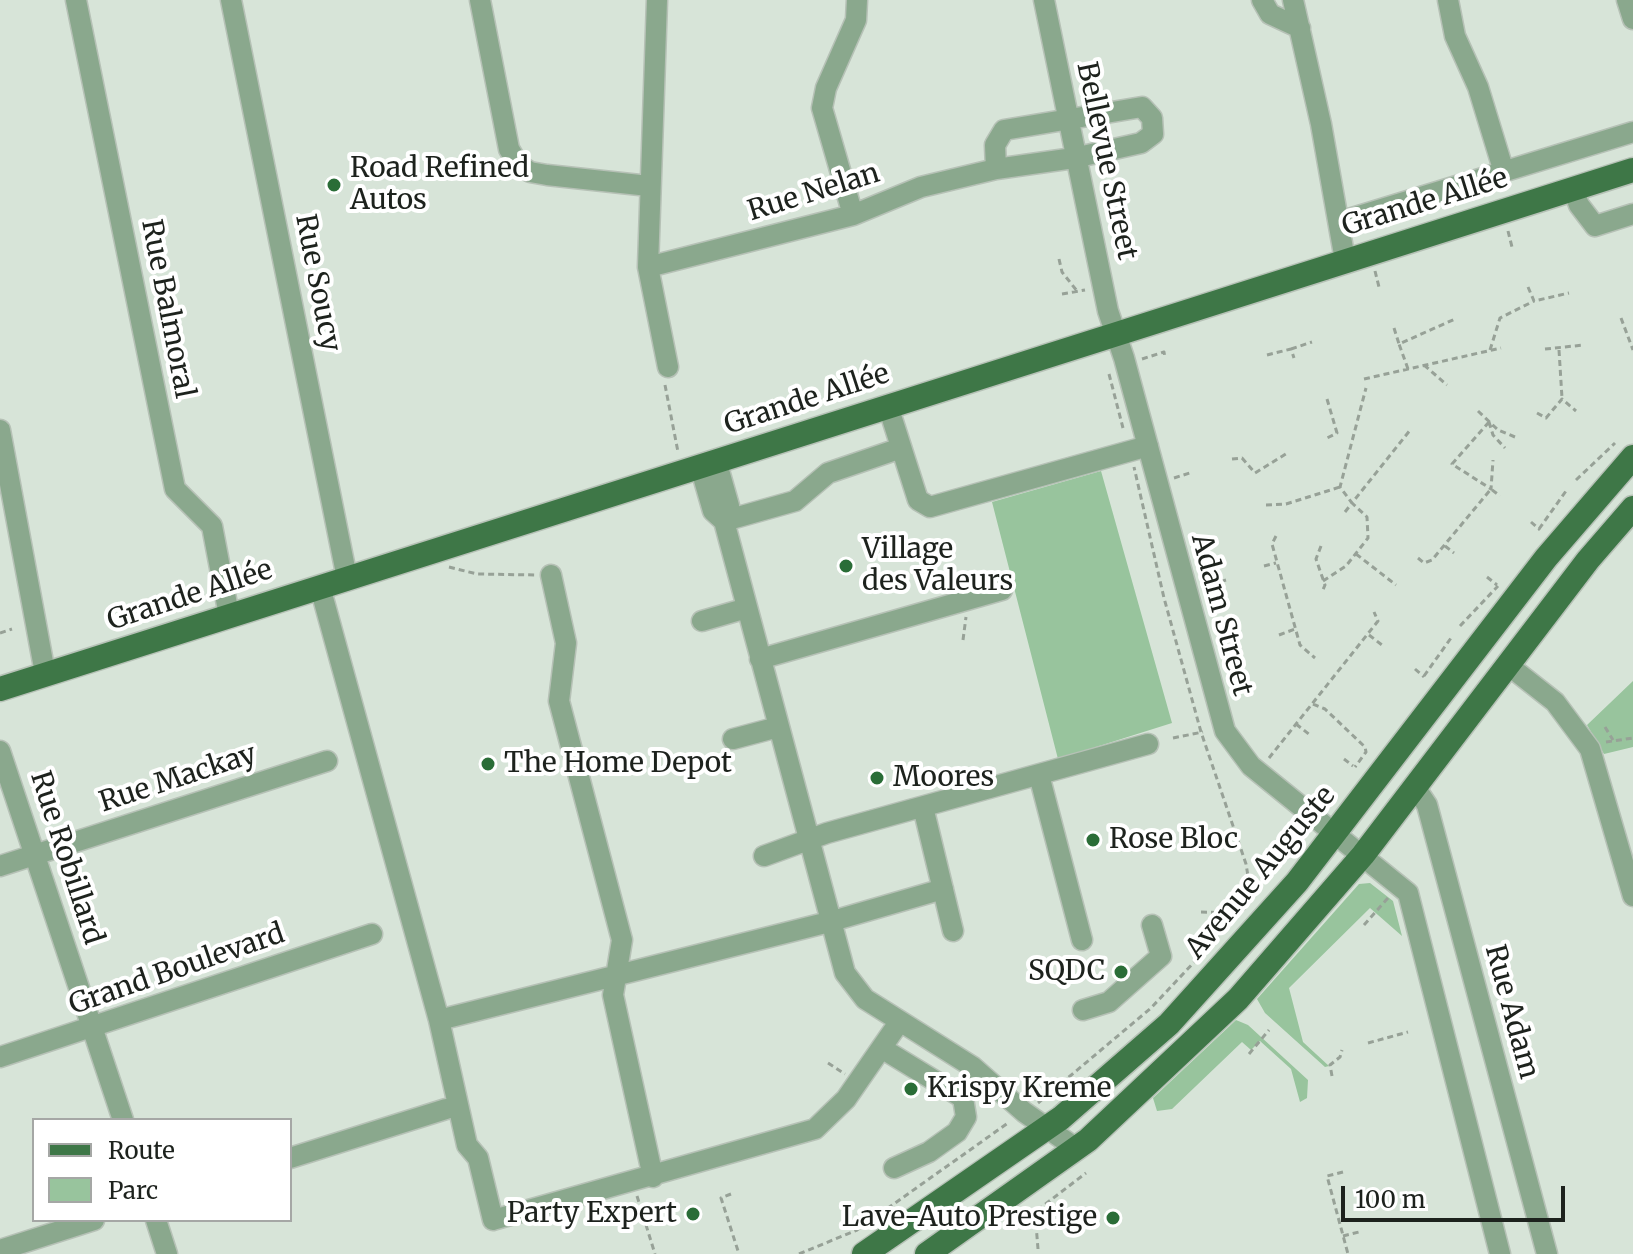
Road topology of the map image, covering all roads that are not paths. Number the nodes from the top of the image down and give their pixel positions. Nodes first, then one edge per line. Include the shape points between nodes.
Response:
1 (76, 0) edge
2 (231, 0) edge
3 (480, 0) edge
4 (657, 0) edge
5 (857, 0) edge
6 (1044, 0) edge
7 (1262, 0) edge
8 (1293, 0) edge
9 (1448, 0) edge
10 (1627, 0) edge
11 (1633, 19) edge
12 (1300, 28) junction
13 (1068, 119) junction
14 (1633, 132) edge
15 (1074, 158) junction
16 (996, 169) junction
17 (1633, 170) edge
18 (1504, 172) junction
19 (649, 186) junction
20 (1573, 189) junction
21 (1633, 214) edge
22 (853, 215) junction
23 (1339, 222) junction
24 (1345, 260) junction
25 (648, 267) junction
26 (1114, 332) junction
27 (666, 374) road end
28 (888, 406) junction
29 (0, 430) edge
30 (1148, 446) junction
31 (901, 448) junction
32 (1623, 450) edge
33 (698, 461) junction
34 (1633, 508) edge
35 (724, 521) junction
36 (551, 575) road end
37 (347, 578) junction
38 (320, 587) junction
39 (1002, 590) dead end
40 (747, 608) junction
41 (229, 615) junction
42 (702, 621) dead end
43 (760, 659) junction
44 (1508, 665) junction
45 (45, 673) junction
46 (0, 689) edge
47 (778, 727) junction
48 (733, 739) dead end
49 (1148, 744) dead end
50 (0, 751) edge
51 (327, 761) dead end
52 (1039, 775) junction
53 (1415, 787) junction
54 (923, 807) junction
55 (1336, 833) junction
56 (808, 840) junction
57 (36, 854) junction
58 (1363, 855) junction
59 (764, 856) dead end
60 (0, 866) edge
61 (943, 889) junction
62 (1633, 896) edge
63 (829, 922) junction
64 (1152, 925) dead end
65 (953, 931) dead end
66 (372, 934) dead end
67 (1082, 940) dead end
68 (615, 976) junction
69 (1083, 1010) dead end
70 (439, 1020) junction
71 (900, 1021) junction
72 (92, 1028) junction
73 (883, 1049) junction
74 (0, 1057) edge
75 (446, 1109) dead end
76 (122, 1118) edge
77 (1046, 1128) junction
78 (1077, 1149) junction
79 (292, 1157) edge
80 (894, 1168) dead end
81 (643, 1180) junction
82 (88, 1222) edge
83 (157, 1222) edge
84 (0, 1250) edge
85 (167, 1254) edge
86 (864, 1254) edge
87 (927, 1254) edge
88 (1500, 1254) edge
89 (1547, 1254) edge

1 - 41 street, Rue Balmoral via 175,489 212,526
2 - 37 street, Rue Soucy
3 - 19 street via 509,149 518,164 547,175
4 - 19 street
5 - 22 street via 856,20 822,108
6 - 13 street, Bellevue Street
7 - 12 street via 1270,14
8 - 12 street
9 - 18 street via 1455,36 1478,87
10 - 11 street
12 - 23 street
13 - 15 street, Bellevue Street
13 - 15 street, Rue Nelan via 1142,107 1155,127 1141,143
13 - 16 street, Rue Nelan via 1004,130 995,145
14 - 18 street
15 - 16 street, Rue Nelan
15 - 26 street, Bellevue Street
16 - 22 street, Rue Nelan via 921,187
17 - 20 main road, Grande Allée
18 - 23 street
19 - 25 street
20 - 21 street via 1595,226
20 - 24 main road, Grande Allée
22 - 25 street, Rue Nelan
23 - 24 street
24 - 26 main road, Grande Allée
25 - 27 street
26 - 28 main road, Grande Allée
26 - 30 street, Adam Street
28 - 31 street
28 - 33 main road, Grande Allée
29 - 45 street
30 - 31 street via 930,507 918,500
30 - 55 street, Adam Street via 1227,736 1251,766
31 - 35 street via 828,473 800,500
32 - 55 main road, Avenue Auguste
33 - 35 street via 729,506
33 - 37 main road, Grande Allée
34 - 44 main road
35 - 40 street
36 - 68 street via 566,643 559,701 622,940
37 - 38 main road, Grande Allée
38 - 41 main road, Grande Allée
38 - 70 street
39 - 43 street
40 - 42 street
40 - 43 street
41 - 45 main road, Grande Allée
43 - 47 street
44 - 53 main road
44 - 62 street via 1555,702 1585,740 1599,770
45 - 46 main road, Grande Allée
47 - 48 street
47 - 56 street
49 - 52 street
50 - 57 street, Rue Robillard
51 - 57 street, Rue Mackay
52 - 54 street
52 - 67 street
53 - 58 main road
53 - 89 street, Rue Adam via 1427,805
54 - 56 street
54 - 61 street
55 - 58 street, Adam Street
55 - 77 main road, Avenue Auguste via 1159,1035
56 - 59 street
56 - 63 street
57 - 60 street, Rue Mackay
57 - 72 street, Rue Robillard
58 - 78 main road via 1238,999
58 - 88 street, Adam Street via 1400,884 1412,906
61 - 63 street
61 - 65 street
63 - 68 street
63 - 71 street via 854,987
64 - 69 street via 1161,956 1109,1002
66 - 72 street, Grand Boulevard
68 - 70 street
68 - 81 street via 613,995
70 - 81 street via 467,1145 478,1158 493,1220
71 - 73 street
71 - 77 street via 973,1067
72 - 74 street, Grand Boulevard
72 - 76 street, Rue Robillard
73 - 80 street via 963,1098 966,1117 957,1132 929,1152
73 - 81 street via 846,1099 815,1129
75 - 79 street
77 - 78 street
77 - 86 main road, Avenue Auguste
78 - 87 main road
82 - 84 street
83 - 85 street

